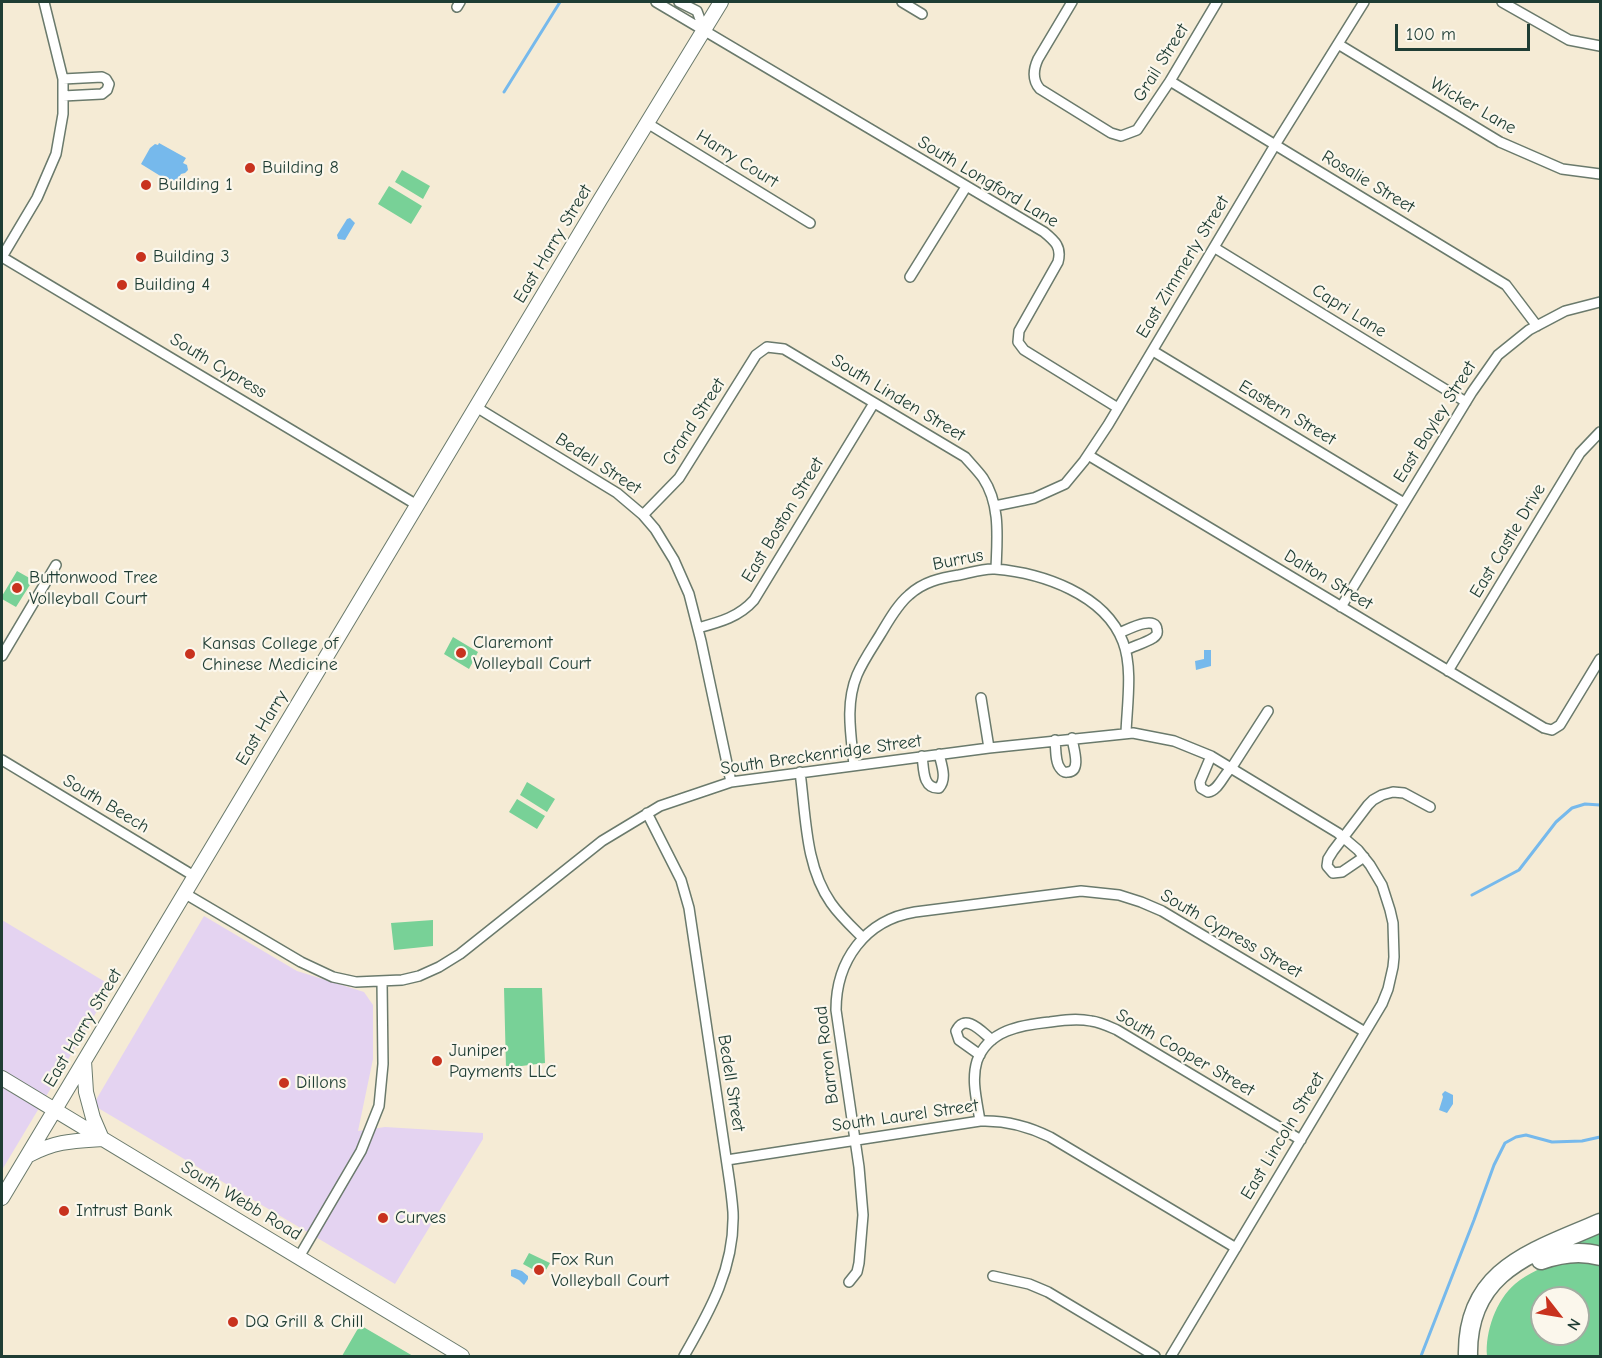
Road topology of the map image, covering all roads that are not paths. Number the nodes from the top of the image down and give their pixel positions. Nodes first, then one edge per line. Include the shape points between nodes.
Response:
1 (44, 2) edge
2 (656, 2) edge
3 (679, 2) edge
4 (721, 2) edge
5 (902, 2) edge
6 (1072, 2) edge
7 (1217, 2) edge
8 (1364, 2) edge
9 (1502, 2) edge
10 (922, 14) dead end
11 (704, 30) junction
12 (1338, 44) junction
13 (1600, 46) edge
14 (63, 79) junction
15 (1170, 81) junction
16 (63, 96) junction
17 (647, 123) junction
18 (1275, 145) junction
19 (1600, 174) edge
20 (966, 187) junction
21 (810, 223) dead end
22 (1215, 248) junction
23 (2, 257) edge
24 (910, 277) dead end
25 (1600, 302) edge
26 (1537, 326) junction
27 (770, 347) joint
28 (1153, 351) junction
29 (1466, 402) junction
30 (874, 403) junction
31 (476, 406) junction
32 (1118, 408) junction
33 (1600, 432) edge
34 (1088, 455) junction
35 (1404, 503) junction
36 (417, 505) junction
37 (995, 506) junction
38 (643, 515) junction
39 (56, 565) dead end
40 (996, 570) junction
41 (1341, 607) junction
42 (698, 628) junction
43 (1119, 633) junction
44 (1126, 650) junction
45 (2, 656) edge
46 (1600, 659) edge
47 (1448, 671) junction
48 (981, 698) dead end
49 (1268, 711) dead end
50 (1126, 733) junction
51 (1072, 738) junction
52 (1054, 740) junction
53 (989, 748) junction
54 (939, 754) junction
55 (922, 756) junction
56 (1211, 756) junction
57 (2, 760) edge
58 (854, 765) junction
59 (1232, 767) junction
60 (800, 772) junction
61 (731, 782) junction
62 (1430, 807) dead end
63 (647, 813) junction
64 (1344, 837) junction
65 (1364, 857) junction
66 (194, 876) junction
67 (184, 893) junction
68 (1393, 923) joint
69 (863, 938) junction
70 (382, 981) junction
71 (1365, 1032) junction
72 (992, 1040) junction
73 (980, 1055) junction
74 (84, 1061) junction
75 (2, 1078) edge
76 (55, 1110) junction
77 (980, 1120) junction
78 (102, 1139) junction
79 (854, 1140) junction
80 (1301, 1140) junction
81 (27, 1156) junction
82 (727, 1160) junction
83 (2, 1198) edge
84 (1600, 1223) edge
85 (1236, 1248) junction
86 (1600, 1256) edge
87 (299, 1257) junction
88 (993, 1276) dead end
89 (849, 1282) dead end
90 (462, 1356) edge
91 (684, 1356) edge
92 (1155, 1356) edge
93 (1171, 1356) edge
94 (1468, 1356) edge
95 (1477, 1356) edge

1 - 14 street
2 - 11 street, South Longford Lane
3 - 11 street, South Longford Lane via 697,11
4 - 11 main road, East Harry Street
5 - 10 street
6 - 15 street, Grail Street via 1038,59 1034,78 1040,89 1111,134 1121,136 1137,130
7 - 15 street, Grail Street
8 - 12 street, East Zimmerly Street
9 - 13 street via 1569,40
11 - 17 main road, East Harry Street
11 - 20 street, South Longford Lane
12 - 18 street, East Zimmerly Street
12 - 19 street, Wicker Lane via 1500,142 1562,169
14 - 16 street
14 - 16 street via 102,77 109,84 102,94
15 - 18 street, Rosalie Street
16 - 23 street via 56,154 37,198
17 - 21 street, Harry Court
17 - 31 main road, East Harry Street
18 - 22 street, East Zimmerly Street
18 - 26 street, Rosalie Street via 1506,285
20 - 24 street
20 - 32 street, South Longford Lane via 1044,232 1058,246 1058,262 1019,331 1018,342 1024,350
22 - 28 street, East Zimmerly Street
22 - 29 street, Capri Lane
23 - 36 street, South Cypress
25 - 26 street, East Bayley Street via 1565,311
26 - 29 street, East Bayley Street via 1498,355
27 - 30 street, South Linden Street via 784,349
27 - 38 street, Grand Street via 756,356 680,478
28 - 32 street, East Zimmerly Street
28 - 35 street, Eastern Street
29 - 35 street, East Bayley Street
30 - 37 street, South Linden Street via 965,457 984,479
30 - 42 street, East Boston Street via 754,600 730,618
31 - 36 main road, East Harry Street
31 - 38 street, Bedell Street via 617,493
32 - 34 street, East Zimmerly Street
33 - 47 street, East Castle Drive via 1580,453
34 - 37 street, East Zimmerly Street via 1065,484 1034,498
34 - 41 street, Dalton Street
35 - 41 street, East Bayley Street
36 - 66 main road, East Harry
37 - 40 street, South Linden Street
38 - 42 street, Bedell Street via 665,544 682,577
39 - 45 street
40 - 43 street, Burrus via 1036,576 1066,586 1104,612
40 - 58 street, Burrus via 935,579 909,594 891,617 857,674 850,697
41 - 47 street, Dalton Street
42 - 61 street, Bedell Street
43 - 44 street, Burrus
43 - 44 street via 1149,622 1157,629 1153,638
44 - 50 street, Burrus
46 - 47 street, Dalton Street via 1562,723 1552,730
48 - 53 street
49 - 59 street
50 - 51 street, South Breckenridge Street
50 - 56 street, South Breckenridge Street via 1174,741
51 - 52 street, South Breckenridge Street
51 - 52 street via 1076,765 1067,772 1059,767
52 - 53 street, South Breckenridge Street
53 - 54 street, South Breckenridge Street
54 - 55 street, South Breckenridge Street
54 - 55 street via 942,784 933,789 928,786
55 - 58 street, South Breckenridge Street
56 - 59 street, South Breckenridge Street
56 - 59 street via 1200,782 1205,792 1215,790
57 - 66 street, South Beech
58 - 60 street, South Breckenridge Street
59 - 64 street, South Breckenridge Street
60 - 61 street, South Breckenridge Street
60 - 69 street via 815,871 830,902
61 - 63 street, South Breckenridge Street
62 - 64 street via 1404,793 1382,795 1372,801
63 - 70 street, South Breckenridge Street via 602,841 460,954 419,976
63 - 82 street, Bedell Street via 681,880 689,908
64 - 65 street, South Breckenridge Street
64 - 65 street via 1328,859 1330,871 1339,873
65 - 68 street, South Breckenridge Street via 1382,885
66 - 67 main road, East Harry Street
67 - 70 street, South Breckenridge Street via 301,962 356,982
67 - 74 main road, East Harry Street
68 - 71 street, East Lincoln Street via 1391,978 1382,1004
69 - 71 street, South Cypress Street via 883,923 906,914 1081,891 1119,895 1162,911
69 - 79 street, Barron Road via 846,962 836,1000
70 - 87 street via 380,1106 361,1151
71 - 80 street, East Lincoln Street
72 - 73 street, South Cooper Street
72 - 73 street via 970,1023 959,1026 959,1040
72 - 80 street, South Cooper Street via 1011,1029 1038,1023 1074,1019 1101,1023
73 - 77 street, South Cooper Street via 974,1079
74 - 76 main road, East Harry Street
74 - 78 main road via 86,1092
75 - 76 main road, South Webb Road
76 - 78 main road, South Webb Road
76 - 81 main road, East Harry Street
77 - 79 street, South Laurel Street
77 - 85 street, South Laurel Street via 1011,1123 1047,1135
78 - 81 main road via 62,1142
78 - 87 main road, South Webb Road
79 - 82 street, South Laurel Street
79 - 89 street, Barron Road via 863,1215 859,1263
80 - 85 street, East Lincoln Street
81 - 83 main road, East Harry Street
82 - 91 street, Bedell Street via 733,1213 728,1261 714,1304
84 - 94 highway via 1524,1257 1494,1280 1475,1310
85 - 93 street, East Lincoln Street
86 - 95 highway via 1569,1252 1554,1255 1508,1278 1487,1304 1480,1321
87 - 90 main road, South Webb Road
88 - 92 street via 1047,1292

